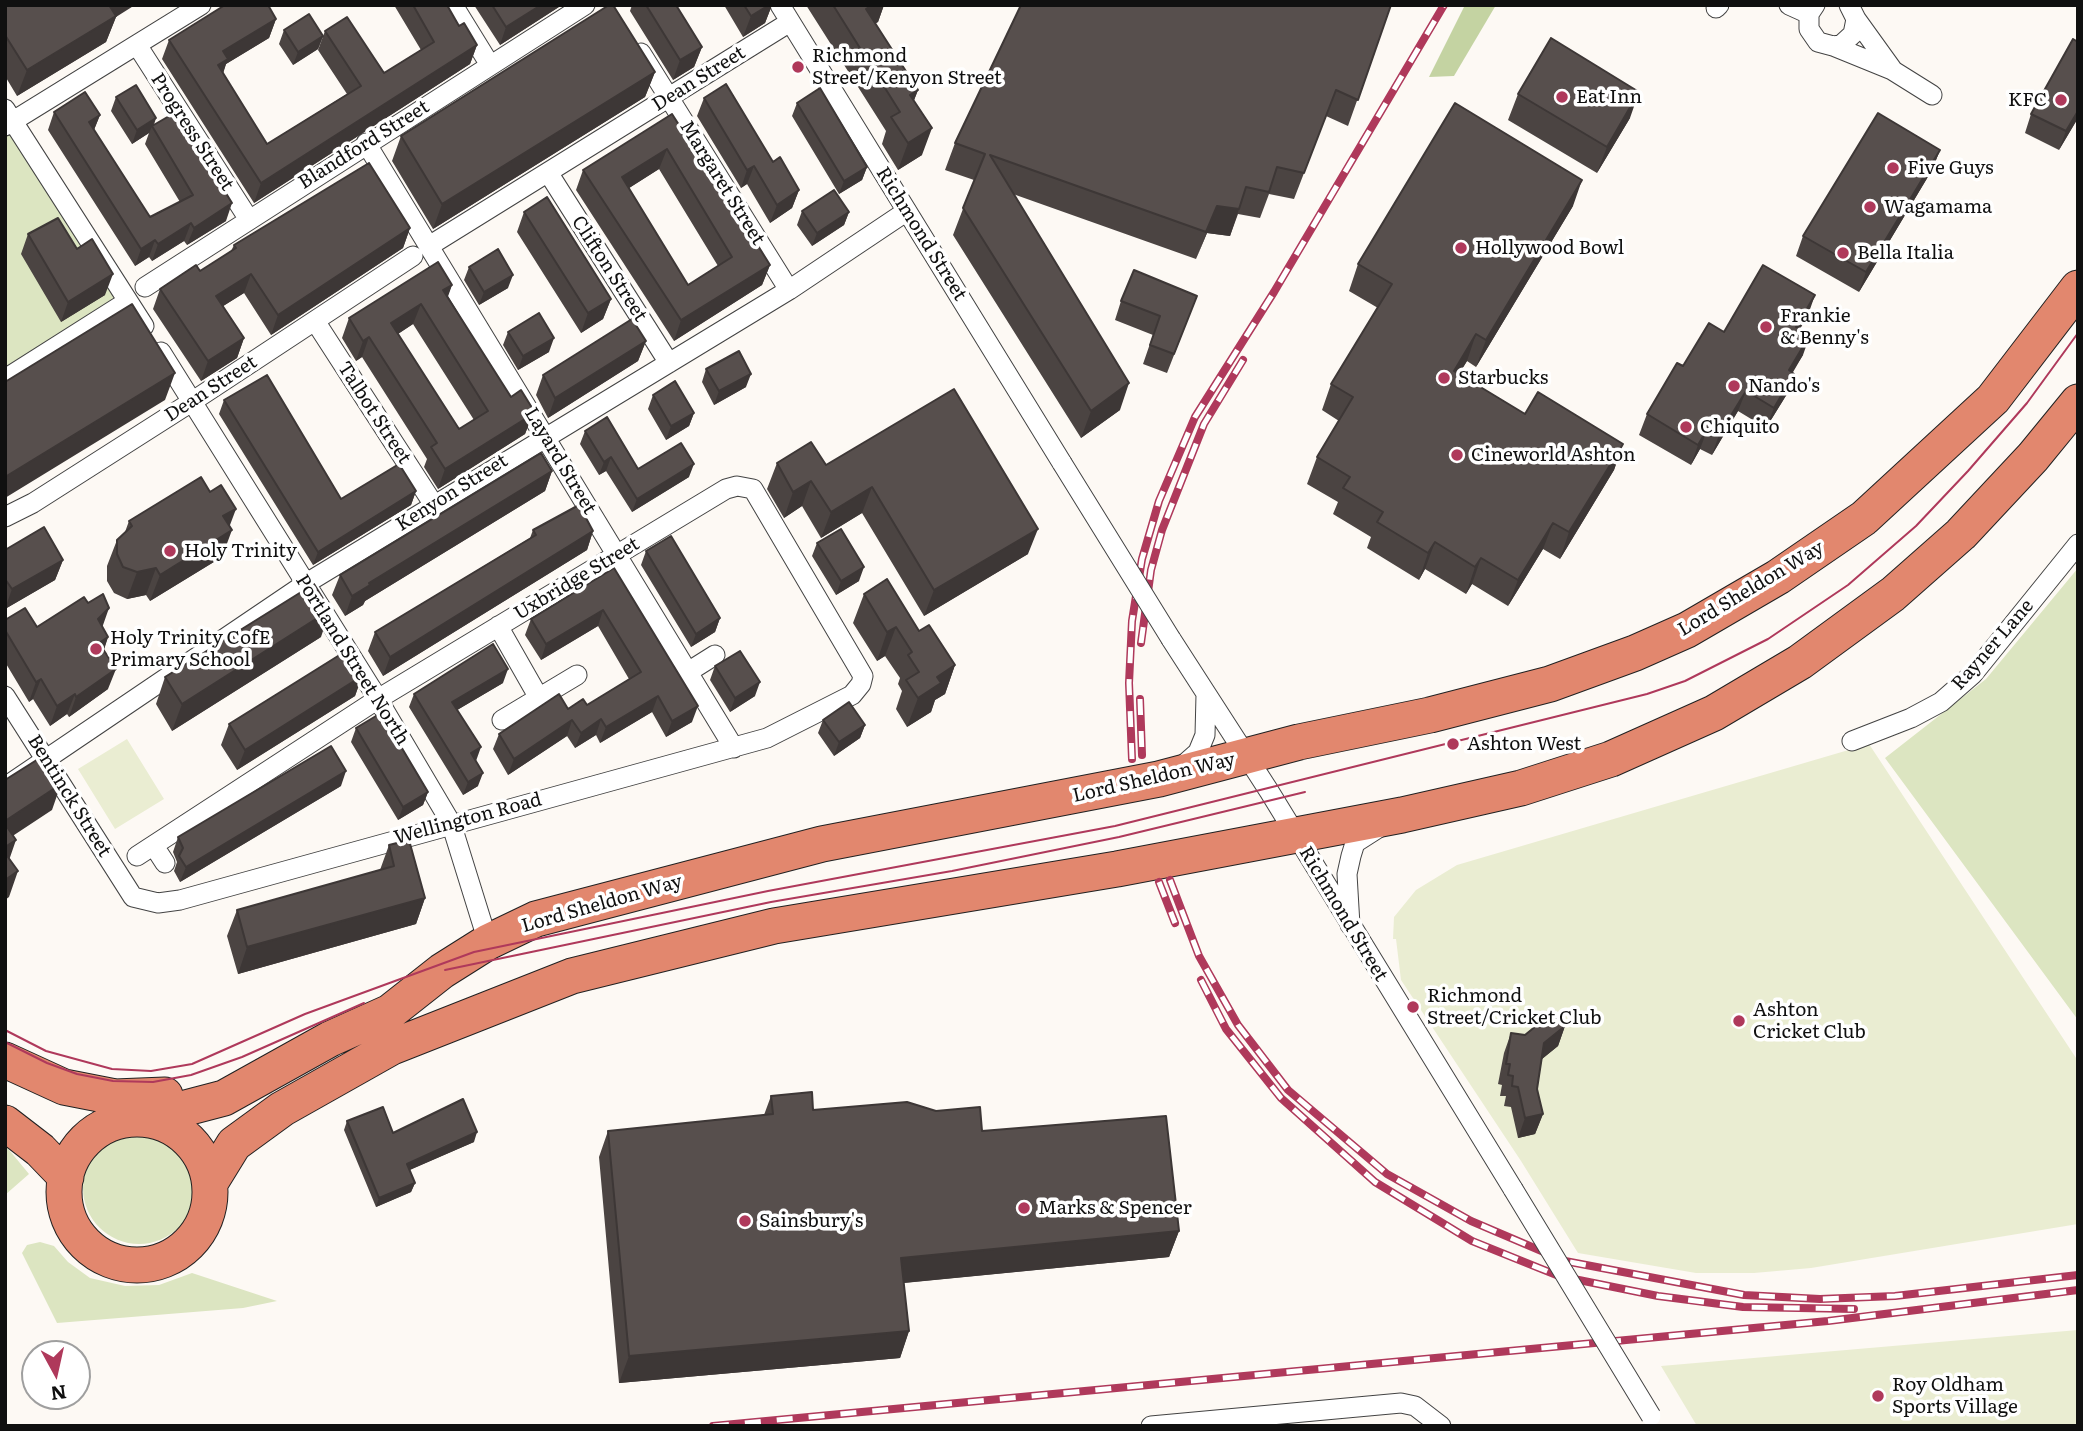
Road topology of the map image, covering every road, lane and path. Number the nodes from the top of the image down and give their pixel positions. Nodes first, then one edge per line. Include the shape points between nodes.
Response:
1 (201, 5) edge
2 (453, 5) edge
3 (585, 5) edge
4 (1789, 5) edge
5 (1812, 10) edge
6 (1855, 12) edge
7 (785, 14) edge
8 (632, 39) edge
9 (137, 45) junction
10 (1833, 46) junction
11 (490, 65) junction
12 (1892, 70) junction
13 (1933, 95) dead end
14 (669, 97) junction
15 (8, 119) edge
16 (366, 143) junction
17 (549, 174) junction
18 (906, 211) junction
19 (248, 218) junction
20 (421, 251) junction
21 (145, 287) dead end
22 (2078, 288) edge
23 (789, 290) junction
24 (128, 301) junction
25 (315, 321) junction
26 (669, 363) junction
27 (5, 379) edge
28 (193, 401) junction
29 (2078, 402) edge
30 (545, 437) junction
31 (434, 505) junction
32 (5, 517) edge
33 (2078, 544) edge
34 (617, 555) junction
35 (305, 584) junction
36 (498, 626) junction
37 (715, 655) dead end
38 (688, 672) junction
39 (577, 675) dead end
40 (1206, 694) junction
41 (5, 696) edge
42 (539, 698) junction
43 (378, 699) junction
44 (502, 720) dead end
45 (800, 723) joint
46 (1852, 741) dead end
47 (734, 748) junction
48 (1247, 757) junction
49 (47, 761) junction
50 (1159, 779) junction
51 (5, 787) edge
52 (1402, 815) junction
53 (451, 823) junction
54 (1295, 835) junction
55 (165, 863) dead end
56 (133, 897) joint
57 (1350, 926) junction
58 (488, 942) junction
59 (330, 1039) junction
60 (5, 1060) edge
61 (5, 1075) edge
62 (135, 1119) junction
63 (5, 1123) edge
64 (66, 1177) junction
65 (210, 1183) junction
66 (1654, 1421) edge
67 (1151, 1426) edge
68 (1441, 1426) edge

1 - 9 street
2 - 11 street
3 - 11 street, Blandford Street
4 - 5 street
5 - 10 street via 1808,22 1812,36
6 - 10 street via 1853,34
6 - 12 street
7 - 14 street, Dean Street
7 - 18 street, Richmond Street
8 - 14 street, Margaret Street
9 - 15 street
9 - 19 street, Progress Street
10 - 12 street
11 - 16 street, Blandford Street
12 - 13 street
14 - 17 street, Dean Street
14 - 23 street, Margaret Street
15 - 24 street, Portland Street North
16 - 19 street, Blandford Street
16 - 20 street, Layard Street
17 - 20 street, Dean Street
17 - 26 street, Clifton Street
18 - 23 street, Kenyon Street
18 - 40 street, Richmond Street, bridge
19 - 21 street, Blandford Street
20 - 25 street, Dean Street
20 - 30 street, Layard Street
22 - 48 highway, Lord Sheldon Way via 1993,399 1864,518 1778,577 1687,630 1539,687
23 - 26 street, Kenyon Street
24 - 27 street
24 - 28 street, Portland Street North
25 - 28 street, Dean Street
25 - 31 street, Talbot Street
26 - 30 street, Kenyon Street
28 - 32 street, Dean Street
28 - 35 street, Portland Street North
29 - 52 highway via 1961,534 1893,594 1800,662 1714,713 1611,759 1521,788
30 - 31 street, Kenyon Street
30 - 34 street, Layard Street
31 - 35 street, Kenyon Street
33 - 46 street, Rayner Lane via 1973,674 1941,702
34 - 36 street, Uxbridge Street
34 - 38 street, Layard Street
34 - 45 street, Uxbridge Street via 726,489 753,489 863,676 852,695
35 - 43 street, Portland Street North
35 - 49 street, Kenyon Street
36 - 42 street
36 - 43 street, Uxbridge Street
37 - 38 street
38 - 47 street, Layard Street
39 - 42 street
40 - 48 street, Richmond Street
40 - 50 street via 1205,735 1198,752
41 - 49 street, Bentinck Street
42 - 44 street
43 - 53 street, Portland Street North
43 - 55 street, Uxbridge Street via 145,851
45 - 47 street, Wellington Road
47 - 53 street, Wellington Road
48 - 50 highway, Lord Sheldon Way
48 - 54 street, Richmond Street
49 - 51 street, Kenyon Street
49 - 56 street, Bentinck Street
50 - 58 highway, Lord Sheldon Way via 822,844 536,919
52 - 54 highway
52 - 57 street via 1355,843 1347,874
53 - 56 street, Wellington Road via 180,900 158,903
53 - 58 street, Portland Street North
54 - 57 street, Richmond Street
54 - 65 highway via 774,926 572,976 392,1047 282,1109 234,1144
57 - 66 street, Richmond Street, bridge
58 - 59 highway, Lord Sheldon Way via 390,1012
59 - 60 highway via 210,1087 158,1097 115,1097 64,1087
59 - 62 highway, Lord Sheldon Way via 224,1098
61 - 62 highway, Lord Sheldon Way via 66,1106
62 - 64 highway via 106,1126 88,1138
62 - 65 highway via 164,1124 189,1140 200,1154
63 - 64 highway
64 - 65 highway via 66,1209 81,1239 109,1260 140,1266 174,1256 191,1242 209,1210
67 - 68 street via 1401,1403 1415,1406

